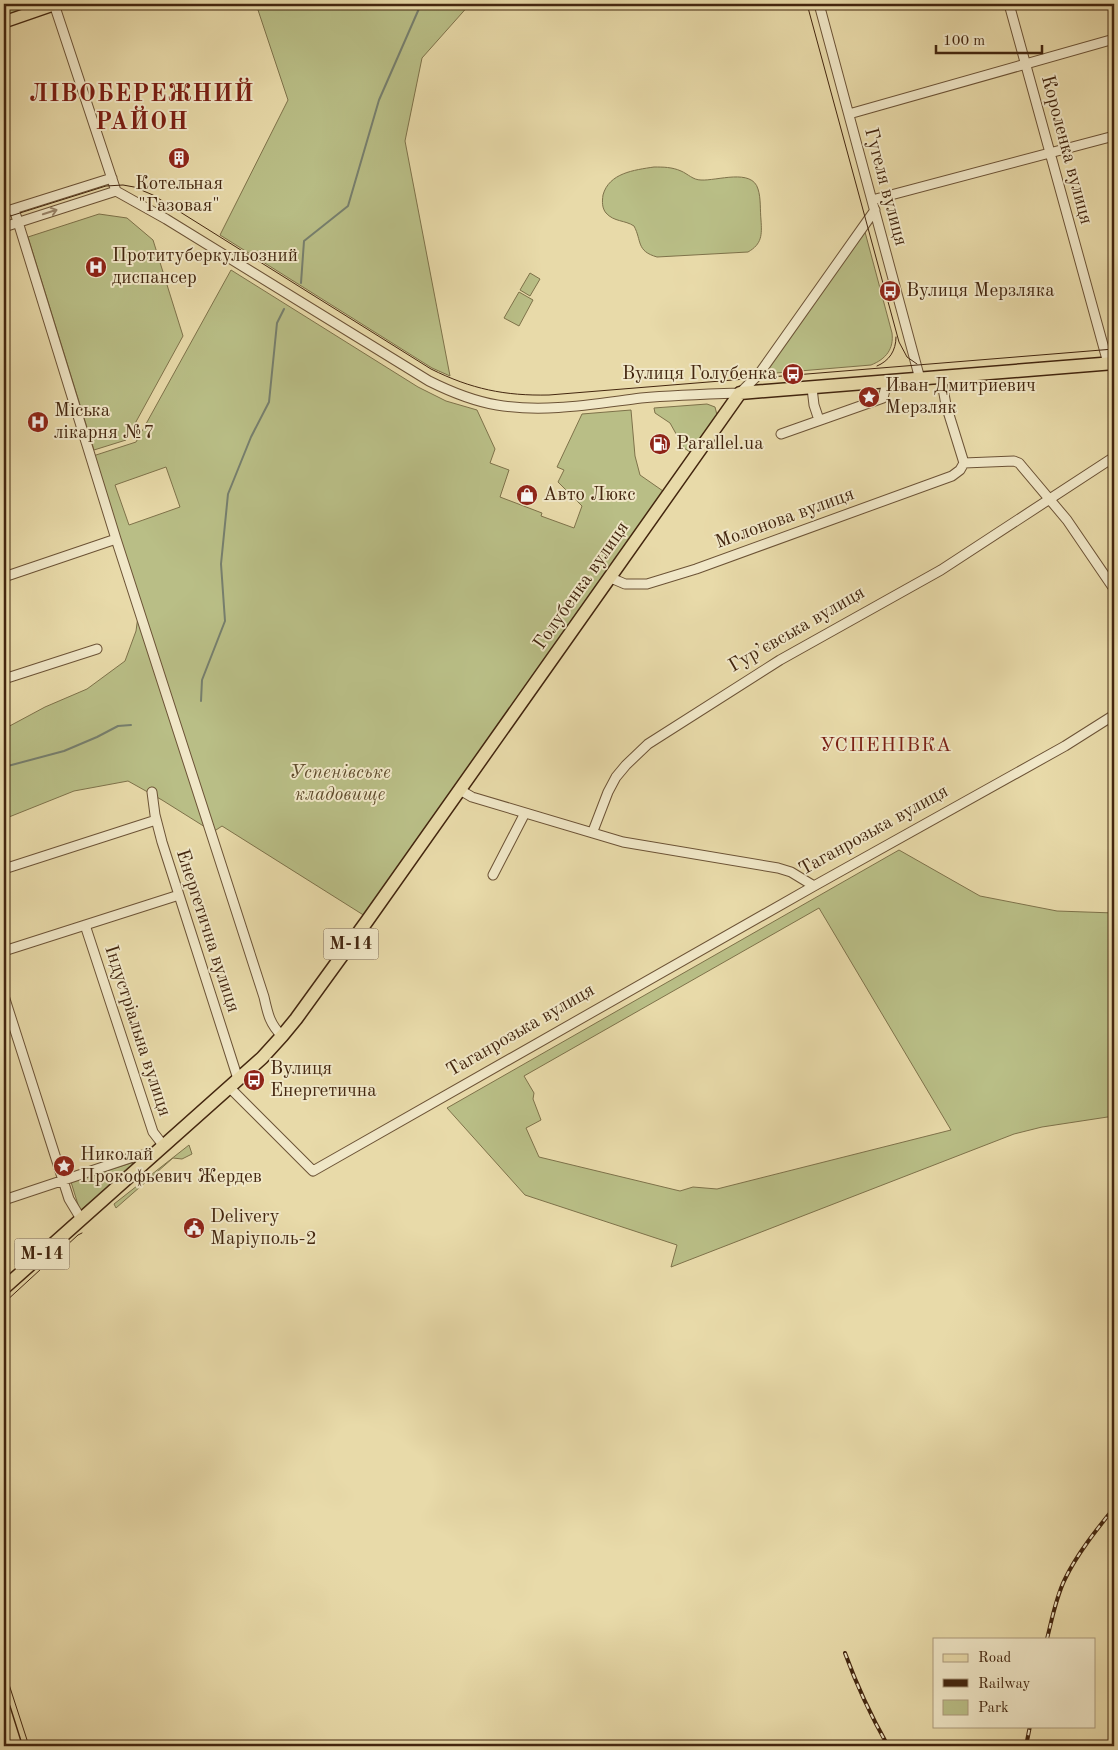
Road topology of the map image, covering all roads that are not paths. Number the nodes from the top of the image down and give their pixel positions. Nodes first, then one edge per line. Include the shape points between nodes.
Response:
1 (55, 4) edge
2 (819, 4) edge
3 (1009, 4) edge
4 (4, 22) edge
5 (1114, 39) edge
6 (1025, 64) junction
7 (849, 114) junction
8 (1114, 136) edge
9 (1050, 153) junction
10 (112, 178) junction
11 (116, 191) junction
12 (872, 200) junction
13 (142, 205) junction
14 (14, 209) junction
15 (875, 210) junction
16 (4, 212) edge
17 (18, 222) junction
18 (4, 227) edge
19 (1111, 363) edge
20 (941, 377) junction
21 (920, 379) junction
22 (887, 382) junction
23 (812, 388) junction
24 (740, 393) junction
25 (819, 420) junction
26 (781, 434) dead end
27 (1114, 457) edge
28 (964, 463) junction
29 (1050, 500) junction
30 (116, 539) junction
31 (4, 576) edge
32 (611, 578) junction
33 (1114, 589) edge
34 (97, 649) dead end
35 (4, 679) edge
36 (1114, 715) edge
37 (460, 790) junction
38 (152, 792) dead end
39 (525, 813) junction
40 (156, 820) junction
41 (593, 832) junction
42 (4, 869) edge
43 (493, 875) dead end
44 (814, 886) junction
45 (179, 895) junction
46 (85, 924) junction
47 (4, 952) edge
48 (4, 996) edge
49 (282, 1036) junction
50 (233, 1083) junction
51 (159, 1149) junction
52 (137, 1161) junction
53 (63, 1180) junction
54 (4, 1200) edge
55 (81, 1219) junction
56 (4, 1288) edge
57 (4, 1708) edge
58 (16, 1746) edge

1 - 4 main road
1 - 10 street
2 - 7 street, Гугеля вулиця
3 - 6 street, Короленка вулиця
5 - 6 street
6 - 7 street
6 - 9 street, Короленка вулиця
7 - 12 street, Гугеля вулиця
8 - 9 street
9 - 12 street
9 - 19 street, Короленка вулиця
10 - 11 street
10 - 13 street
10 - 14 street
11 - 13 street
17 -> 11 street
12 - 15 street, Гугеля вулиця
13 - 24 street via 429,382 471,399 518,408 550,408 666,396
14 - 16 street
14 - 17 street
15 - 21 street, Гугеля вулиця
15 - 24 street, Голубенка вулиця via 759,374
17 - 18 street
17 - 30 street
19 - 20 highway
20 - 21 highway
20 - 28 street
21 - 22 highway
22 - 23 highway
22 - 25 street via 883,398
23 - 24 highway
23 - 25 street
24 - 32 highway, Голубенка вулиця / М-14
25 - 26 street
27 - 29 street, Гур’євська вулиця
28 - 29 street via 1017,461
28 - 32 street, Молонова вулиця via 952,476 696,569 634,586
29 - 33 street
29 - 41 street, Гур’євська вулиця via 941,570 773,664 648,744 616,777
30 - 31 street
30 - 49 street via 268,1016
32 - 37 highway, Голубенка вулиця / М-14
34 - 35 street
36 - 44 street, Таганрозька вулиця via 1065,746
37 - 39 street via 472,797
37 - 49 highway, М-14
38 - 40 street, Енергетична вулиця
39 - 41 street
39 - 43 street
40 - 42 street
40 - 45 street, Енергетична вулиця
41 - 44 street via 623,842 778,868
44 - 50 street, Таганрозька вулиця via 313,1171
45 - 46 street
45 - 50 street, Енергетична вулиця
46 - 47 street
46 - 51 street, Індустріальна вулиця
48 - 53 street
49 - 50 highway, М-14
50 - 51 highway, М-14
51 - 52 highway, М-14
52 - 53 street
52 - 55 highway, М-14
53 - 54 street
53 - 55 street via 71,1205
55 - 56 highway, М-14
57 - 58 main road

